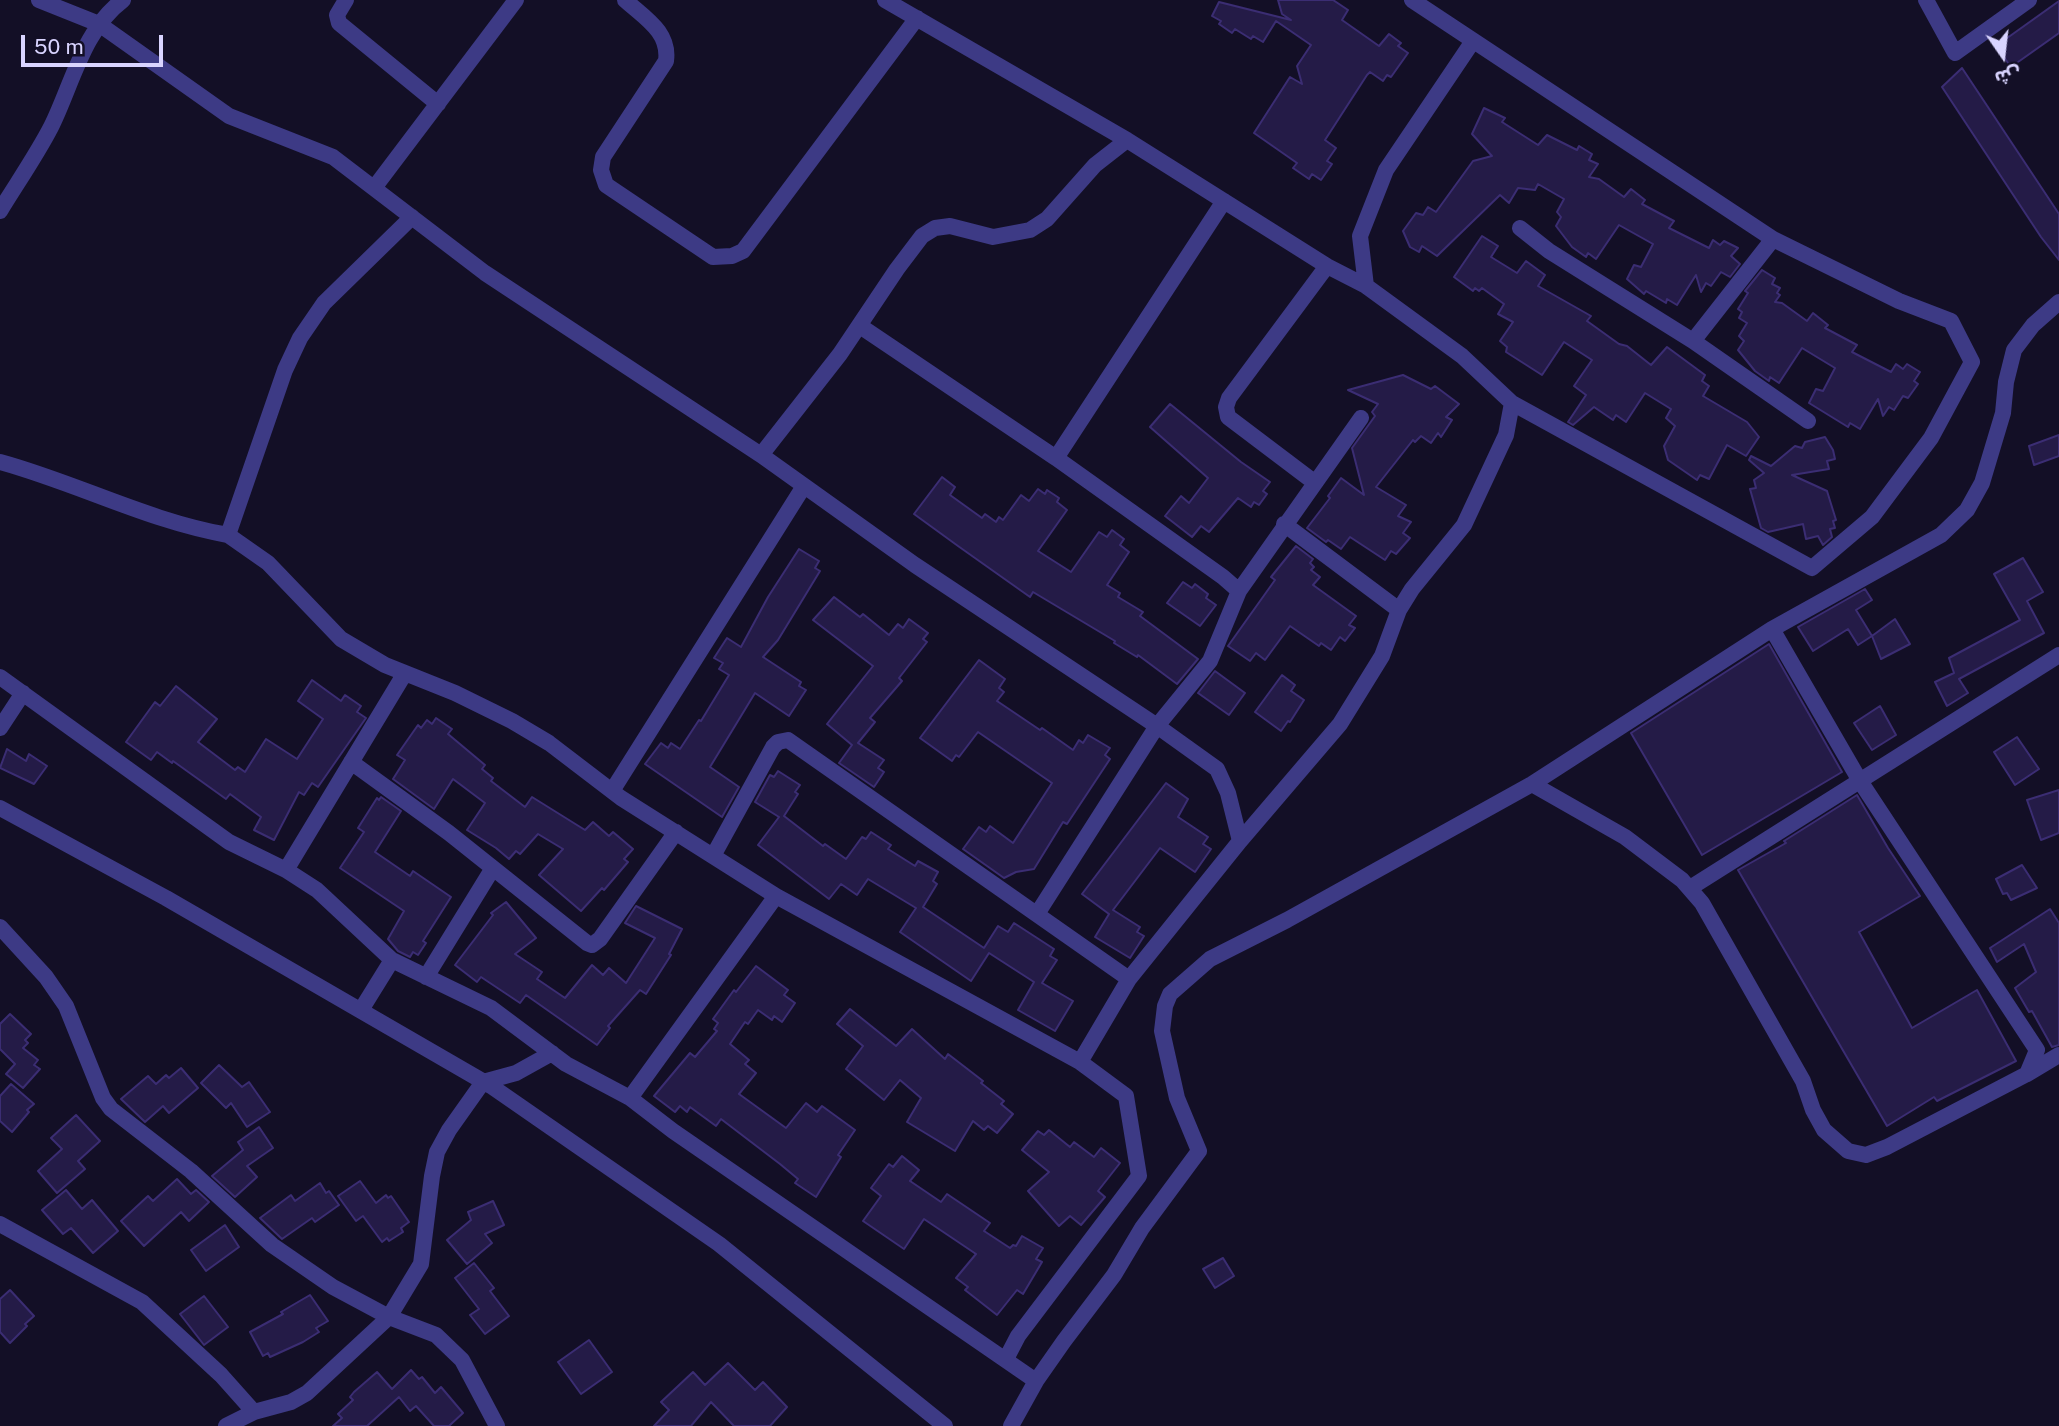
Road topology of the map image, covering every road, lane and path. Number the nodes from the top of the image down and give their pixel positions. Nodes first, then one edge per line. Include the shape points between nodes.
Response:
1 (39, 0) edge
2 (122, 0) edge
3 (346, 0) edge
4 (516, 0) edge
5 (625, 0) edge
6 (885, 0) edge
7 (1412, 0) edge
8 (1926, 0) edge
9 (2029, 0) edge
10 (917, 18) junction
11 (99, 24) junction
12 (1473, 40) junction
13 (438, 104) junction
14 (1127, 140) junction
15 (374, 188) junction
16 (1224, 201) junction
17 (0, 211) edge
18 (412, 217) junction
19 (1520, 228) dead end
20 (1773, 239) junction
21 (1327, 267) junction
22 (1366, 286) junction
23 (2058, 305) edge
24 (860, 326) junction
25 (1693, 341) junction
26 (1512, 403) junction
27 (1361, 418) dead end
28 (1808, 421) dead end
29 (761, 456) junction
30 (1056, 458) junction
31 (0, 461) edge
32 (1314, 482) junction
33 (804, 486) junction
34 (1284, 524) junction
35 (228, 535) junction
36 (1239, 591) junction
37 (1399, 610) junction
38 (1772, 629) junction
39 (2059, 655) edge
40 (405, 673) junction
41 (0, 677) edge
42 (23, 693) junction
43 (1157, 726) junction
44 (0, 728) edge
45 (351, 762) junction
46 (1860, 781) junction
47 (1532, 784) junction
48 (612, 791) junction
49 (0, 808) edge
50 (676, 832) junction
51 (1240, 841) junction
52 (713, 856) junction
53 (493, 868) junction
54 (286, 870) junction
55 (1690, 888) junction
56 (776, 896) junction
57 (1037, 914) junction
58 (0, 927) edge
59 (392, 960) junction
60 (426, 977) junction
61 (1129, 979) junction
62 (361, 1010) junction
63 (552, 1054) junction
64 (2059, 1055) edge
65 (1080, 1062) junction
66 (2027, 1074) junction
67 (483, 1082) junction
68 (630, 1098) junction
69 (0, 1224) edge
70 (389, 1317) junction
71 (1006, 1359) junction
72 (1037, 1381) junction
73 (254, 1412) junction
74 (491, 1424) edge
75 (226, 1426) edge
76 (945, 1426) edge
77 (1011, 1426) edge

1 - 11 street
2 - 11 street
3 - 13 street via 337,15 338,23
4 - 13 street
5 - 10 street via 662,35 668,47 666,61 603,158 601,170 606,184 713,257 743,251
6 - 10 street
7 - 12 street
8 - 9 street via 1955,53
10 - 14 street
11 - 15 street via 229,116 333,158
11 - 17 street via 51,127
12 - 20 street
12 - 22 street via 1385,170 1360,236
13 - 15 street
14 - 16 street
14 - 24 street via 1030,230 993,237 950,226 922,236
15 - 18 street
16 - 21 street
16 - 30 street
18 - 29 street via 454,252
18 - 35 street via 324,303 300,338
19 - 25 street
20 - 25 street
20 - 26 street via 1899,301 1951,321 1972,362 1931,438 1872,517 1812,568
21 - 22 street
21 - 32 street via 1226,407 1228,417
22 - 26 street via 1462,356
23 - 38 street via 2033,325 2014,350 2003,412 1982,483 1967,510 1941,535
24 - 29 street
24 - 30 street
25 - 28 street
26 - 37 street via 1506,435 1464,524
27 - 32 street
29 - 33 street
30 - 36 street
31 - 35 street via 189,528
32 - 34 street
33 - 43 street
33 - 48 street
34 - 36 street
34 - 37 street
35 - 40 street via 268,563 341,639
36 - 43 street via 1210,661
37 - 51 street via 1382,656 1340,724
38 - 46 street
38 - 47 street
39 - 46 street
40 - 45 street
40 - 48 street via 512,721
41 - 42 street
42 - 44 street
42 - 54 street via 229,842
43 - 51 street via 1217,769
43 - 57 street
45 - 53 street
45 - 54 street
46 - 55 street
46 - 66 street via 2037,1050
47 - 55 street via 1625,837
47 - 72 street via 1210,959 1170,994 1162,1031 1177,1098 1199,1152
48 - 50 street
49 - 62 street
50 - 52 street
50 - 53 street via 592,944
51 - 61 street
52 - 56 street
52 - 57 street via 773,747 788,740
53 - 60 street
54 - 59 street via 317,890
55 - 66 street via 1803,1081 1824,1130 1848,1151 1866,1155 1887,1147
56 - 65 street
56 - 68 street
57 - 61 street
58 - 70 street via 46,977 65,1006 111,1109 191,1171 272,1245 333,1287
59 - 60 street
59 - 62 street
60 - 63 street via 491,1008
61 - 65 street
62 - 67 street
63 - 67 street via 516,1073
63 - 68 street
64 - 66 street
65 - 71 street via 1126,1096 1139,1176 1018,1336
67 - 70 street via 437,1152 421,1264
67 - 76 street via 719,1244
68 - 71 street
69 - 73 street via 142,1302
70 - 73 street via 307,1393
70 - 74 street via 436,1335 462,1360
71 - 72 street
72 - 77 street
73 - 75 street

